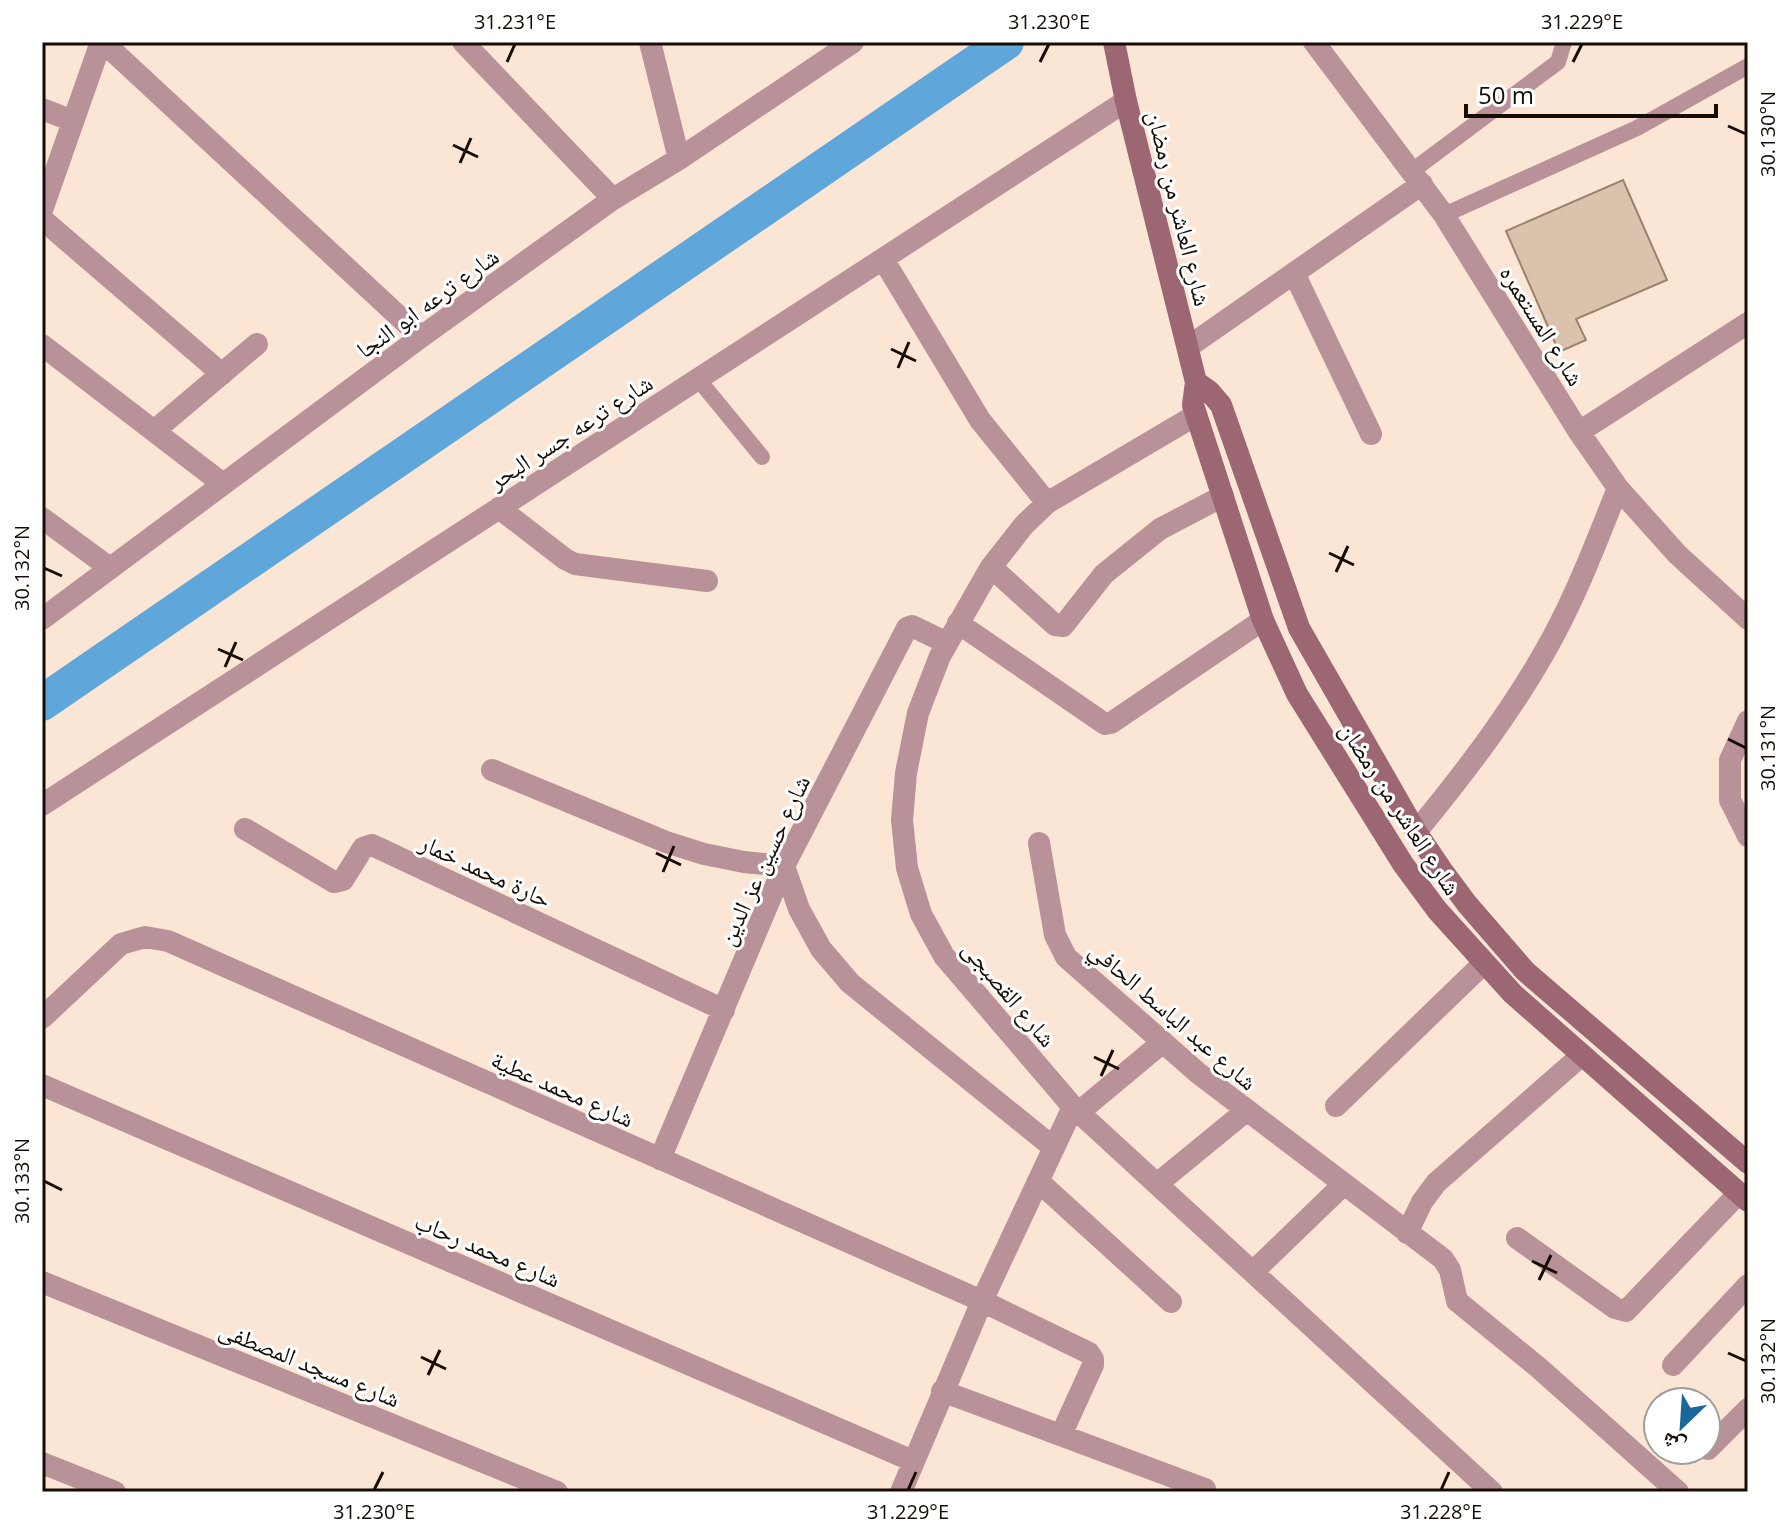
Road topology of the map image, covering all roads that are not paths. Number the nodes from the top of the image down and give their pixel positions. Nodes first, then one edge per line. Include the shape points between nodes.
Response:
1 (102, 42) edge
2 (463, 42) edge
3 (650, 42) edge
4 (853, 42) edge
5 (1314, 42) edge
6 (1564, 42) edge
7 (1115, 44) edge
8 (1748, 66) edge
9 (1126, 101) junction
10 (42, 109) edge
11 (73, 121) junction
12 (679, 159) junction
13 (1417, 178) junction
14 (613, 199) junction
15 (42, 210) edge
16 (1444, 215) junction
17 (42, 219) edge
18 (883, 259) junction
19 (1294, 273) junction
20 (1748, 323) edge
21 (421, 337) junction
22 (257, 344) dead end
23 (42, 345) edge
24 (1188, 347) junction
25 (222, 374) junction
26 (698, 379) junction
27 (1196, 382) junction
28 (1196, 415) junction
29 (154, 431) junction
30 (1579, 432) junction
31 (1371, 434) dead end
32 (762, 457) dead end
33 (223, 484) junction
34 (1618, 488) junction
35 (1223, 496) junction
36 (1047, 503) junction
37 (499, 508) junction
38 (42, 518) edge
39 (991, 567) junction
40 (110, 568) junction
41 (707, 581) dead end
42 (42, 619) edge
43 (1748, 619) edge
44 (1263, 620) junction
45 (958, 623) junction
46 (947, 643) junction
47 (1748, 721) edge
48 (492, 770) dead end
49 (42, 805) edge
50 (245, 829) dead end
51 (1416, 832) junction
52 (1748, 836) edge
53 (1039, 843) dead end
54 (784, 866) junction
55 (1483, 964) junction
56 (724, 1010) junction
57 (42, 1018) edge
58 (1163, 1042) junction
59 (1582, 1055) junction
60 (42, 1085) edge
61 (1336, 1106) dead end
62 (1076, 1110) junction
63 (1246, 1111) junction
64 (1054, 1148) junction
65 (660, 1159) junction
66 (1748, 1163) edge
67 (1038, 1181) junction
68 (1157, 1184) junction
69 (1344, 1184) junction
70 (1743, 1197) edge
71 (1407, 1233) junction
72 (1517, 1238) dead end
73 (1253, 1272) junction
74 (42, 1282) edge
75 (1748, 1285) edge
76 (982, 1301) junction
77 (1171, 1302) dead end
78 (1673, 1365) dead end
79 (942, 1391) junction
80 (1748, 1409) edge
81 (1061, 1435) junction
82 (1722, 1435) edge
83 (913, 1461) junction
84 (42, 1463) edge
85 (1205, 1489) dead end
86 (115, 1492) edge
87 (557, 1492) edge
88 (901, 1492) edge
89 (1492, 1492) edge
90 (1678, 1492) edge

1 - 11 street
1 - 21 street
2 - 14 street
3 - 12 street
4 - 12 street, شارع ترعه ابو النجا
5 - 13 street, شارع المستعمره
6 - 13 lane via 1558,62
7 - 9 main road, شارع العاشر من رمضان
8 - 16 lane via 1637,128
9 - 18 street, شارع ترعه جسر البحر
9 - 24 main road, شارع العاشر من رمضان
10 - 11 street
11 - 15 street
12 - 14 street, شارع ترعه ابو النجا
13 - 16 street, شارع المستعمره
13 - 19 street
14 - 21 street, شارع ترعه ابو النجا
16 - 30 street, شارع المستعمره
17 - 25 street
18 - 26 street, شارع ترعه جسر البحر
18 - 36 street via 980,420
19 - 24 street
19 - 31 street
20 - 30 street
21 - 33 street, شارع ترعه ابو النجا
22 - 25 street
23 - 29 street
24 - 27 main road, شارع العاشر من رمضان
25 - 29 street
26 - 32 lane
26 - 37 street, شارع ترعه جسر البحر
27 - 28 main road, شارع العاشر من رمضان
27 - 51 main road, شارع العاشر من رمضان via 1221,405 1299,628
28 - 35 main road, شارع العاشر من رمضان
28 - 36 street, شارع القصبجى
29 - 33 street
30 - 34 street, شارع المستعمره
33 - 40 street, شارع ترعه ابو النجا
34 - 43 street, شارع المستعمره via 1677,554
34 - 51 street via 1554,635 1490,737
35 - 39 street via 1160,529 1104,574 1063,626 1055,625
35 - 44 main road, شارع العاشر من رمضان
36 - 39 street, شارع القصبجى
37 - 41 street via 575,564
37 - 49 street, شارع ترعه جسر البحر
38 - 40 street
39 - 45 street, شارع القصبجى
40 - 42 street, شارع ترعه ابو النجا
44 - 45 street via 1105,724
44 - 55 main road, شارع العاشر من رمضان via 1297,694 1403,864
45 - 46 street, شارع القصبجى
46 - 54 street, شارع حسين عز الدين via 907,628
46 - 62 street, شارع القصبجى via 918,713 906,773 902,820 907,868 921,914 944,956
47 - 52 street via 1730,760 1730,800
48 - 54 street via 666,842 718,857
50 - 56 street, حارة محمد خمار via 334,882 343,880 363,848 372,845
51 - 66 main road, شارع العاشر من رمضان via 1467,904 1525,971
53 - 58 street, شارع عبد الباسط الحافي via 1059,947
54 - 56 street, شارع حسين عز الدين
54 - 64 street via 821,949 850,983
55 - 59 main road, شارع العاشر من رمضان
55 - 61 street
56 - 65 street, شارع حسين عز الدين
57 - 65 street, شارع محمد عطية via 121,944 145,937 168,941
58 - 62 street
58 - 63 street, شارع عبد الباسط الحافي
59 - 70 main road, شارع العاشر من رمضان
59 - 71 street via 1436,1183
60 - 83 street, شارع محمد رحاب
62 - 64 street
62 - 68 street, شارع القصبجى
63 - 68 street
63 - 69 street, شارع عبد الباسط الحافي
64 - 67 street
65 - 76 street, شارع محمد عطية
67 - 76 street
67 - 77 street
68 - 73 street, شارع القصبجى
69 - 71 street, شارع عبد الباسط الحافي
69 - 73 street
70 - 72 street via 1626,1311
71 - 90 street, شارع عبد الباسط الحافي via 1447,1264 1457,1301
73 - 89 street, شارع القصبجى
74 - 87 street, شارع مسجد المصطفى
75 - 78 street
76 - 79 street
76 - 81 street, شارع محمد عطية via 1091,1355 1093,1365
79 - 81 street
79 - 83 street
80 - 82 street
81 - 85 street
83 - 88 street
84 - 86 street

